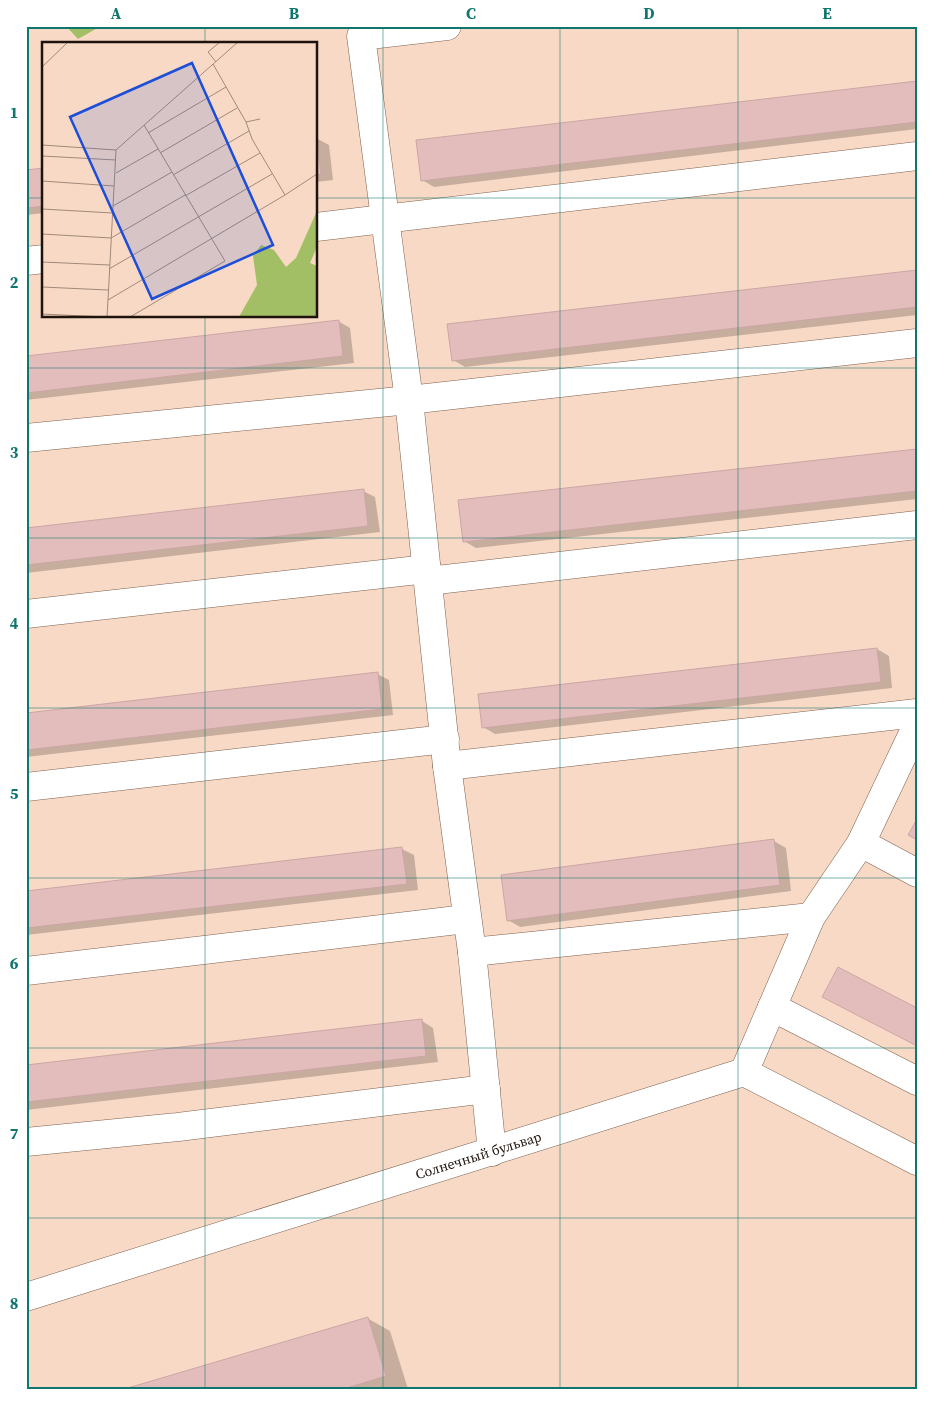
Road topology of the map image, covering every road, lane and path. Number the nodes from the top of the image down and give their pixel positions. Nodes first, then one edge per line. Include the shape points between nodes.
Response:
1 (447, 26) edge
2 (917, 156) edge
3 (385, 219) junction
4 (318, 227) edge
5 (42, 259) edge
6 (26, 261) edge
7 (917, 343) edge
8 (409, 400) junction
9 (26, 438) edge
10 (917, 524) edge
11 (427, 575) junction
12 (26, 614) edge
13 (917, 713) edge
14 (917, 725) edge
15 (445, 739) junction
16 (447, 766) junction
17 (26, 787) edge
18 (861, 843) junction
19 (917, 873) edge
20 (811, 918) junction
21 (466, 919) junction
22 (472, 952) junction
23 (26, 970) edge
24 (772, 1007) junction
25 (744, 1072) junction
26 (917, 1081) edge
27 (486, 1089) junction
28 (26, 1142) edge
29 (492, 1152) junction
30 (917, 1161) edge
31 (26, 1297) edge

1 - 3 street via 361,36
2 - 3 street
3 - 4 street
3 - 8 street
5 - 6 street
7 - 8 street
8 - 9 street
8 - 11 street
10 - 11 street
11 - 12 street
11 - 15 street
13 - 16 street
14 - 18 street
15 - 16 street
15 - 17 street
16 - 21 street
18 - 19 street
18 - 20 street
20 - 22 street
20 - 24 street
21 - 22 street
21 - 23 street
22 - 27 street
24 - 25 street
24 - 26 street
25 - 29 street, Солнечный бульвар
25 - 30 street
27 - 28 street via 178,1128
27 - 29 street
29 - 31 street, Солнечный бульвар

